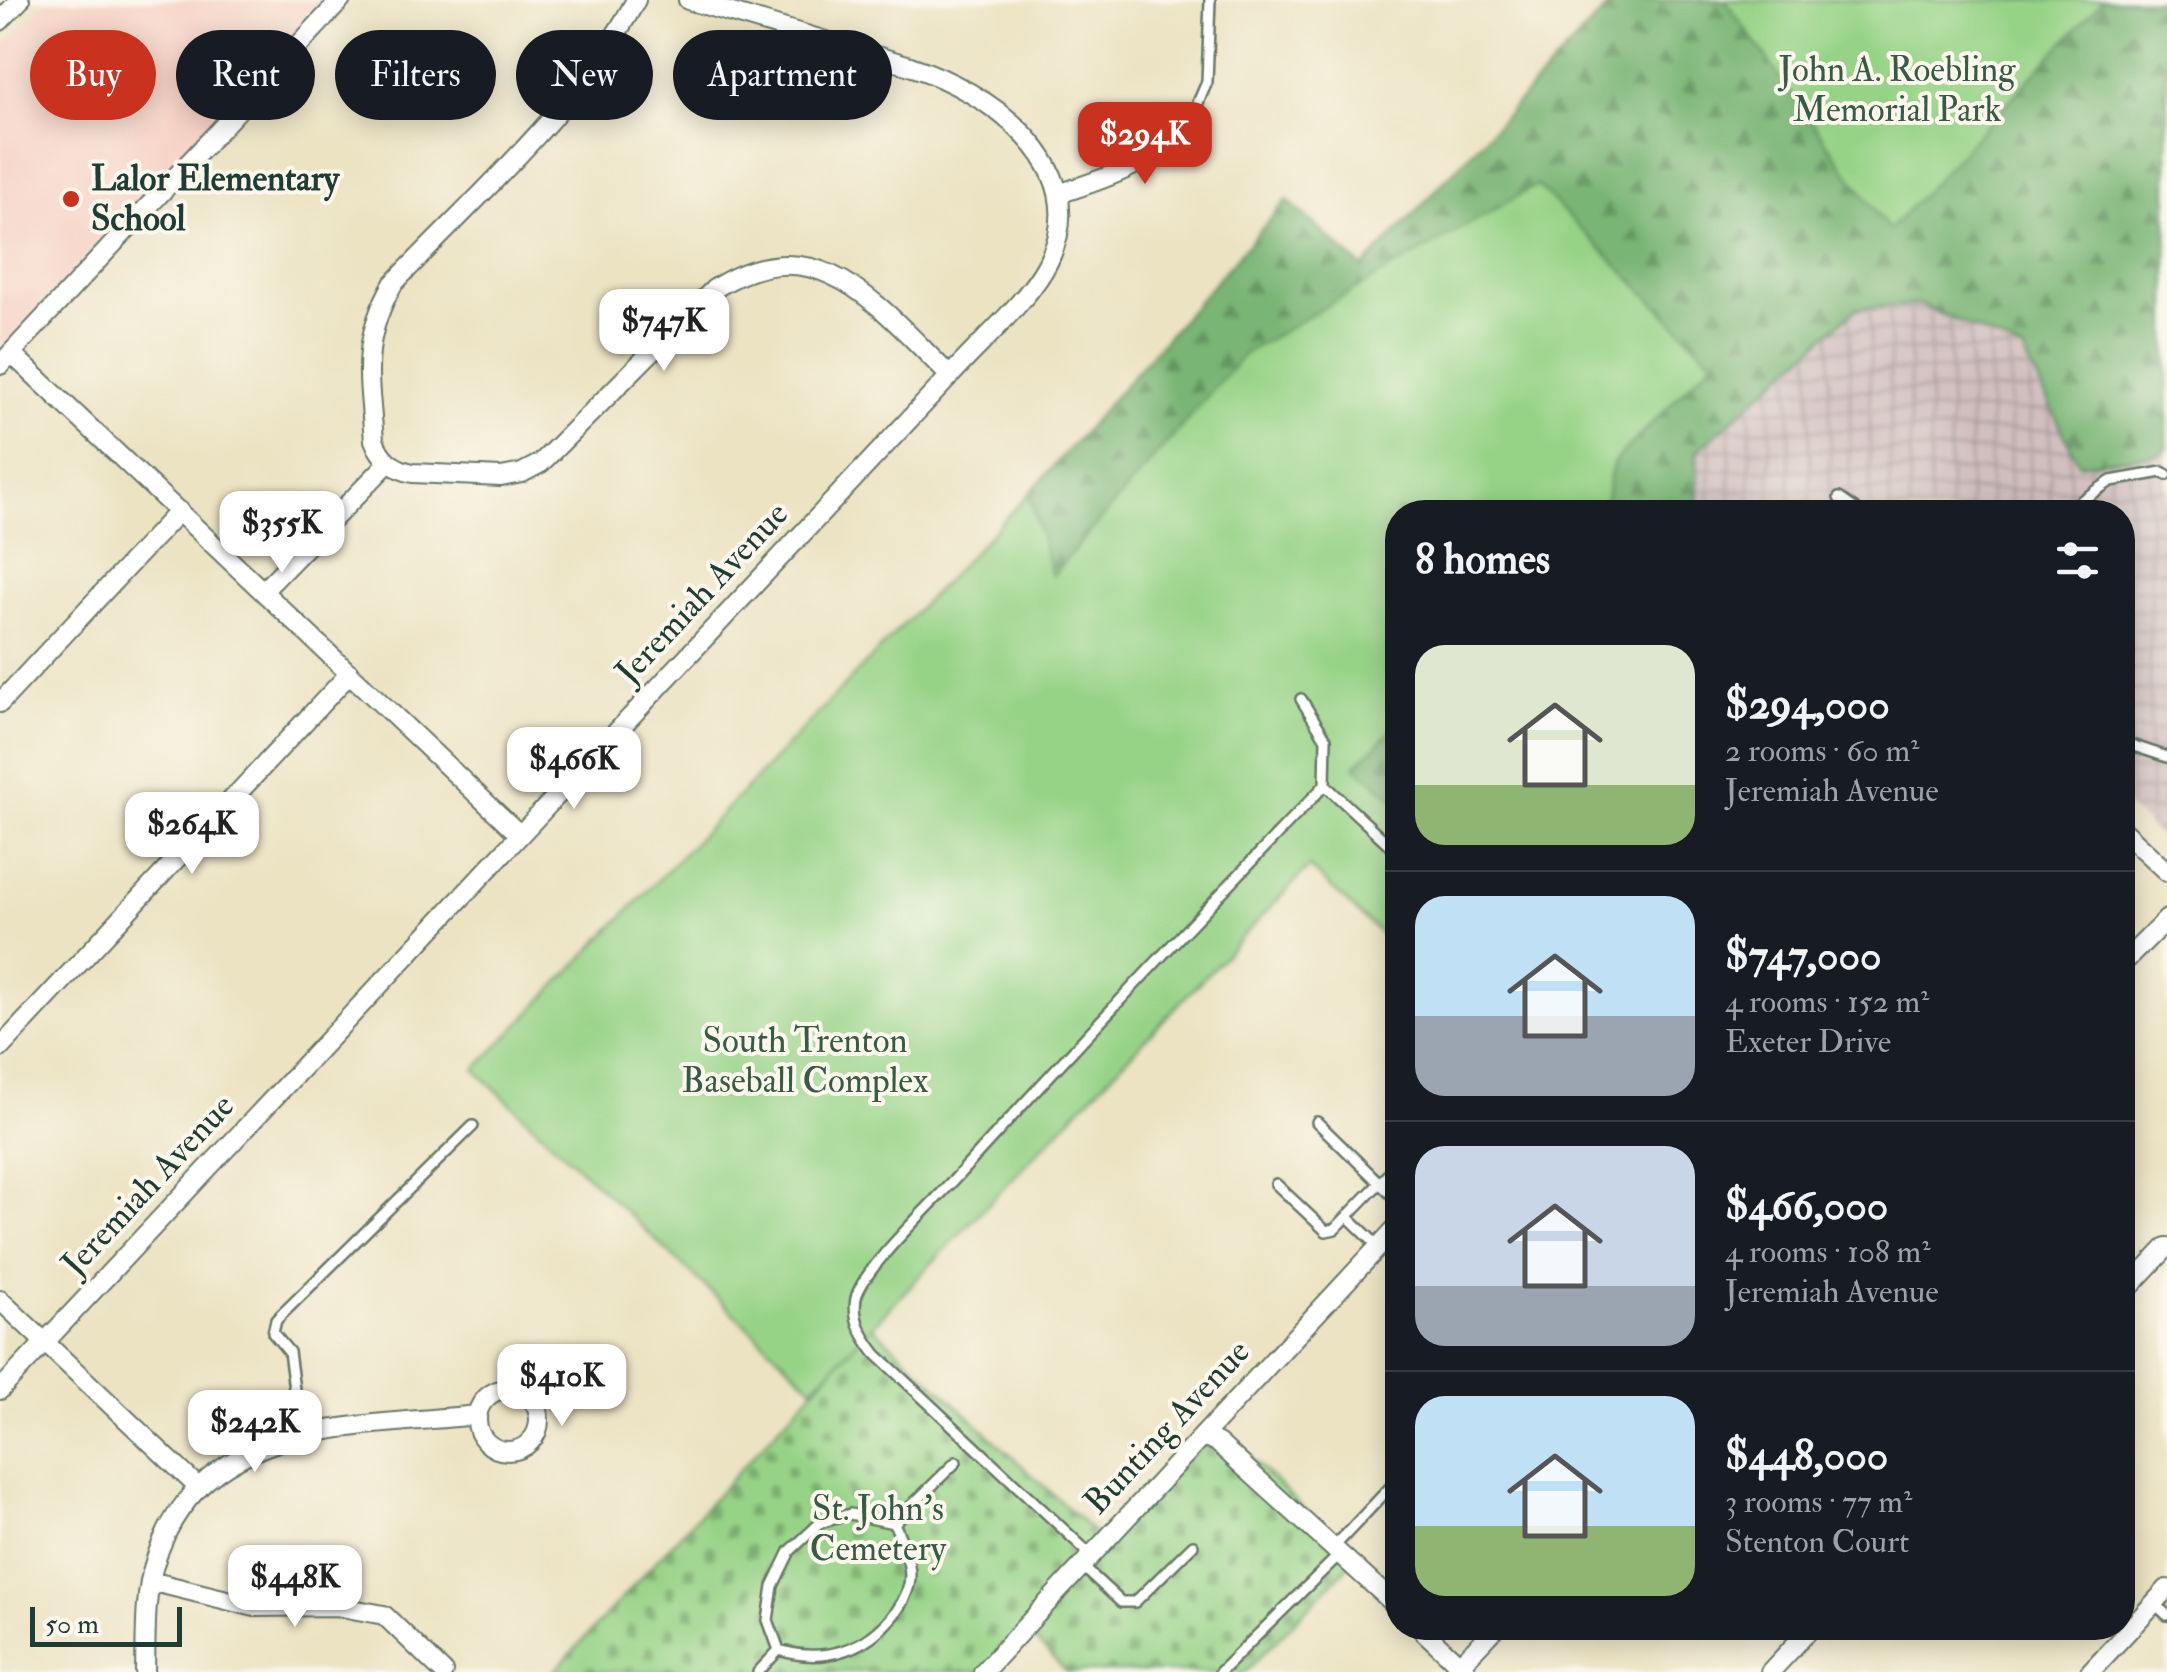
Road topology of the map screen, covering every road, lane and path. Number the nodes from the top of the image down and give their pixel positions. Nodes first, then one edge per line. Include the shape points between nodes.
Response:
1 (20, 0) edge
2 (341, 0) edge
3 (636, 0) edge
4 (688, 0) edge
5 (1210, 0) edge
6 (0, 22) edge
7 (1190, 121) joint
8 (1061, 193) junction
9 (6, 359) edge
10 (950, 376) junction
11 (388, 463) junction
12 (2167, 476) edge
13 (1839, 498) dead end
14 (1842, 500) edge
15 (2082, 500) edge
16 (179, 511) junction
17 (264, 592) junction
18 (350, 673) junction
19 (1301, 699) dead end
20 (0, 703) edge
21 (2135, 746) edge
22 (2167, 757) edge
23 (1325, 785) junction
24 (520, 835) junction
25 (1385, 840) edge
26 (2135, 842) edge
27 (2167, 872) edge
28 (2167, 918) edge
29 (2135, 951) edge
30 (0, 1048) edge
31 (1317, 1122) dead end
32 (473, 1126) dead end
33 (1385, 1177) edge
34 (1379, 1183) junction
35 (1276, 1184) dead end
36 (1385, 1189) edge
37 (1348, 1217) junction
38 (1385, 1240) edge
39 (1378, 1247) junction
40 (2167, 1247) edge
41 (2135, 1281) edge
42 (0, 1300) edge
43 (45, 1342) junction
44 (0, 1390) edge
45 (477, 1415) dead end
46 (300, 1434) junction
47 (1204, 1436) junction
48 (956, 1462) dead end
49 (199, 1488) junction
50 (1385, 1494) edge
51 (894, 1524) junction
52 (1193, 1545) dead end
53 (1336, 1551) junction
54 (1087, 1561) junction
55 (150, 1581) junction
56 (1385, 1595) edge
57 (2163, 1602) edge
58 (2135, 1629) edge
59 (1431, 1640) edge
60 (1485, 1640) edge
61 (1800, 1640) edge
62 (2123, 1640) edge
63 (779, 1650) junction
64 (1460, 1670) edge
65 (144, 1672) edge
66 (443, 1672) edge
67 (758, 1672) edge
68 (983, 1672) edge
69 (1220, 1672) edge
70 (1770, 1672) edge
71 (2090, 1672) edge

1 - 6 street
2 - 9 street
3 - 11 street via 570,98 393,284 380,307 368,354 374,440
4 - 8 street via 944,76 1019,130
5 - 7 lane via 1208,82
7 - 8 street via 1118,175
8 - 10 street, Jeremiah Avenue via 1058,232 1040,278
9 - 16 street
10 - 11 street via 841,278 804,265 757,268 714,289 541,463 501,477 414,473
10 - 24 street, Jeremiah Avenue
11 - 17 street
12 - 15 lane via 2111,481
13 - 14 lane
16 - 17 street
16 - 20 street
17 - 18 street
18 - 24 street
18 - 30 street
19 - 23 lane via 1326,739
21 - 22 lane
23 - 25 lane
23 - 54 lane via 957,1176 869,1272 856,1296 856,1318 876,1354
24 - 43 street, Jeremiah Avenue
26 - 27 street
28 - 29 street
31 - 34 lane
32 - 46 lane via 276,1320 273,1333 289,1352
33 - 34 lane
34 - 36 lane
34 - 37 lane
35 - 37 lane via 1326,1231
37 - 39 lane
38 - 39 street, Bunting Avenue
39 - 47 street, Bunting Avenue
40 - 41 street
42 - 43 street
43 - 44 street, Jeremiah Avenue
43 - 49 street
45 - 46 street
46 - 49 street via 250,1450
47 - 53 street
47 - 54 street, Bunting Avenue
48 - 51 lane
49 - 55 street via 164,1537
50 - 53 lane
51 - 63 lane via 850,1514 820,1523 790,1551 768,1620
51 - 63 lane via 910,1576 904,1601 884,1628 856,1648 822,1657
52 - 54 lane via 1135,1602 1121,1602
53 - 56 street
53 - 69 lane
54 - 68 street, Bunting Avenue
55 - 65 street
55 - 66 street via 255,1607 336,1606 384,1615
57 - 58 street
59 - 64 street
60 - 64 street
61 - 70 street
62 - 71 street
63 - 67 lane

